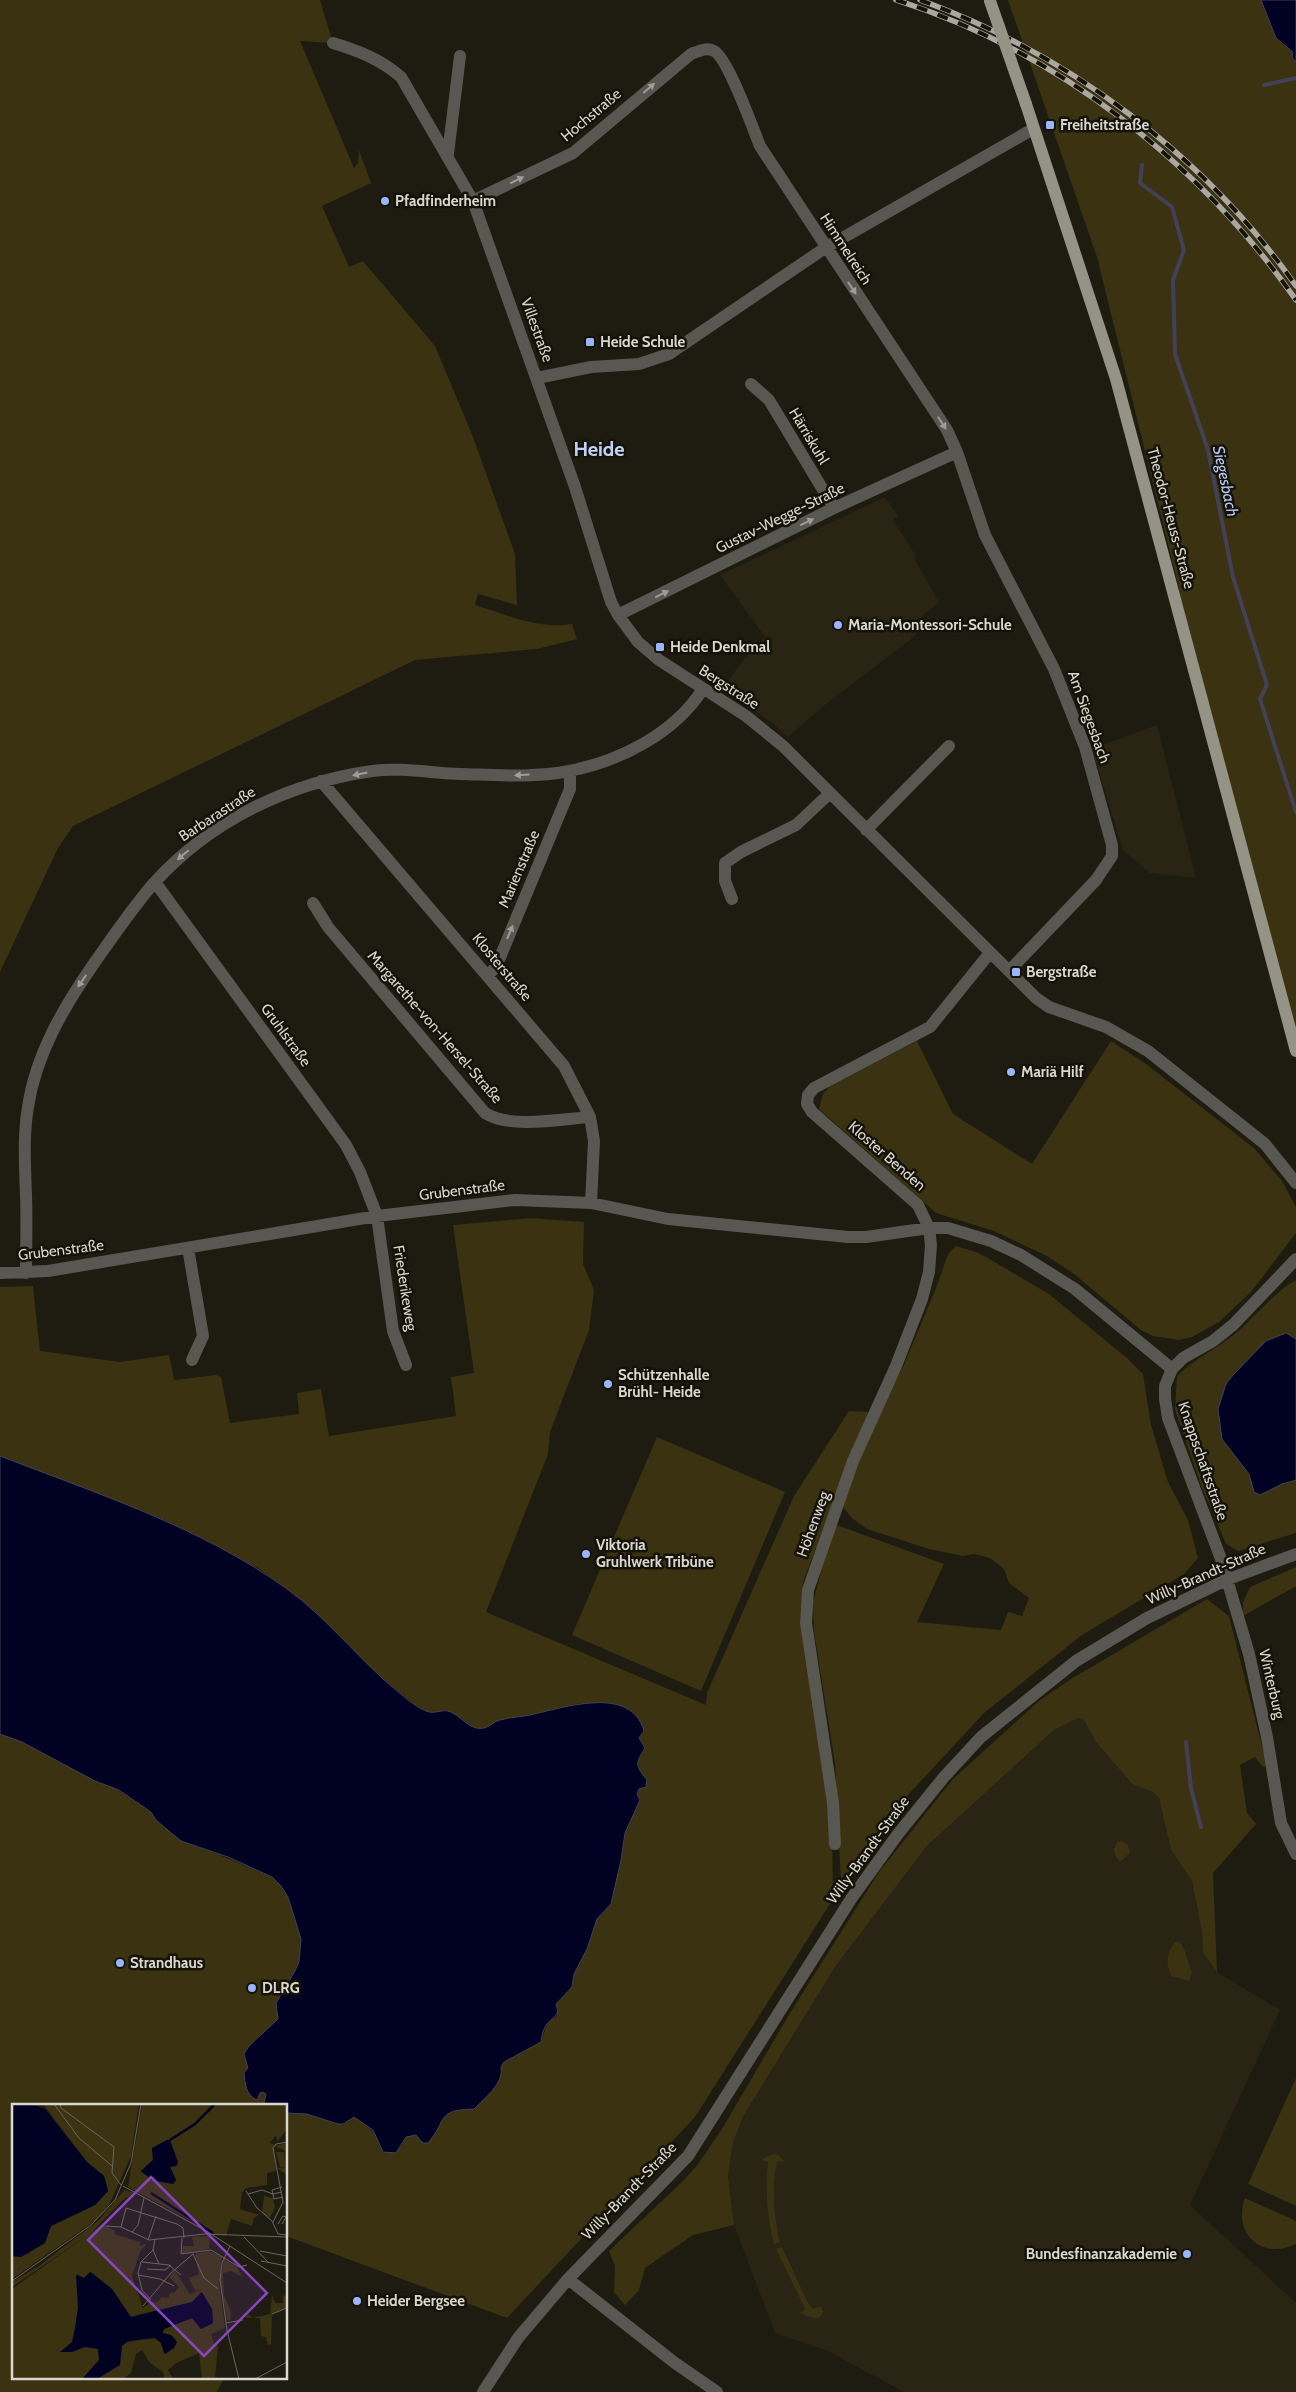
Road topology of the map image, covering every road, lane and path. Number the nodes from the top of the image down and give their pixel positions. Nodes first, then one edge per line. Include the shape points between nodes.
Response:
1 (990, 0) edge
2 (333, 43) dead end
3 (460, 56) dead end
4 (720, 57) joint
5 (1033, 128) junction
6 (448, 154) junction
7 (473, 201) junction
8 (825, 248) junction
9 (537, 378) junction
10 (751, 384) dead end
11 (957, 452) junction
12 (834, 508) junction
13 (618, 615) junction
14 (703, 689) junction
15 (949, 746) dead end
16 (570, 771) junction
17 (321, 781) junction
18 (829, 794) junction
19 (866, 830) junction
20 (155, 882) junction
21 (732, 899) dead end
22 (313, 903) dead end
23 (990, 954) junction
24 (1008, 971) junction
25 (488, 975) junction
26 (1296, 1051) edge
27 (590, 1117) junction
28 (1296, 1183) edge
29 (591, 1203) junction
30 (377, 1216) junction
31 (929, 1228) junction
32 (188, 1248) junction
33 (1296, 1259) edge
34 (0, 1273) edge
35 (26, 1273) junction
36 (192, 1360) dead end
37 (406, 1364) dead end
38 (1172, 1370) junction
39 (1296, 1554) edge
40 (1226, 1580) junction
41 (835, 1844) dead end
42 (1296, 1854) edge
43 (568, 2278) junction
44 (483, 2392) edge
45 (717, 2392) edge

1 - 5 main road, Theodor-Heuss-Straße, bridge
2 - 6 street, Villestraße via 365,53 401,77
3 - 6 street
7 -> 4 street, Hochstraße via 573,153 691,54 703,49 714,51
4 - 8 street, Himmelreich via 760,146
5 - 8 street
5 - 26 main road, Theodor-Heuss-Straße via 1116,379
6 - 7 street, Villestraße
7 - 9 street, Villestraße
8 - 9 street via 669,354 639,364 591,367
8 -> 11 street, Himmelreich via 947,430
9 - 13 street, Villestraße
10 - 12 street, Härriskuhl via 769,400
11 - 12 street, Gustav-Wegge-Straße
11 - 24 street, Am Siegesbach via 985,535 1061,687 1085,747 1112,845 1112,856 1096,880
13 -> 12 street, Gustav-Wegge-Straße
13 - 14 street, Bergstraße via 638,642
14 - 16 street, Barbarastraße via 691,707 642,745
14 - 18 street, Bergstraße via 746,716 783,746
15 - 19 street
16 -> 17 street, Barbarastraße via 510,776 396,770
25 -> 16 street, Marienstraße via 496,967 570,789
17 -> 20 street, Barbarastraße via 252,807 208,836
17 - 25 street, Klosterstraße
18 - 19 street, Bergstraße
18 - 21 street via 796,825 725,863 725,881
19 - 23 street, Bergstraße
20 - 30 street, Gruhlstraße via 346,1145
20 -> 35 street, Barbarastraße via 77,988 52,1031 37,1067 28,1106 24,1157
22 - 27 street, Margarethe-von-Hersel-Straße via 328,927 485,1113 510,1122
23 - 24 street, Bergstraße
23 - 31 street, Kloster Benden via 930,1027 814,1088 808,1095 807,1104 812,1112 918,1205
24 - 28 street, Bergstraße via 1049,1007 1106,1026 1148,1051 1265,1144
25 - 27 street, Klosterstraße via 564,1066
27 - 29 street, Klosterstraße via 594,1140
29 - 30 street, Grubenstraße via 515,1200
29 - 31 street, Grubenstraße via 668,1219 848,1237
30 - 32 street, Grubenstraße
30 - 37 street, Friederikeweg via 393,1331
31 - 38 street via 948,1228 991,1241 1049,1271
31 - 41 street, Höhenweg via 929,1272 922,1299 853,1461 808,1590 806,1623 831,1786
32 - 35 street, Grubenstraße
32 - 36 street via 203,1336
33 - 38 street via 1233,1325 1183,1358
34 - 35 street, Grubenstraße
38 - 40 street, Knappschaftsstraße via 1165,1386 1168,1418
39 - 40 street, Willy-Brandt-Straße
40 - 42 street, Winterburg via 1258,1690 1281,1823
40 - 43 street, Willy-Brandt-Straße via 1147,1618 1076,1661 1018,1705 969,1750 898,1834 851,1899 688,2156
43 - 44 street, Willy-Brandt-Straße via 518,2338
43 - 45 street via 674,2363

